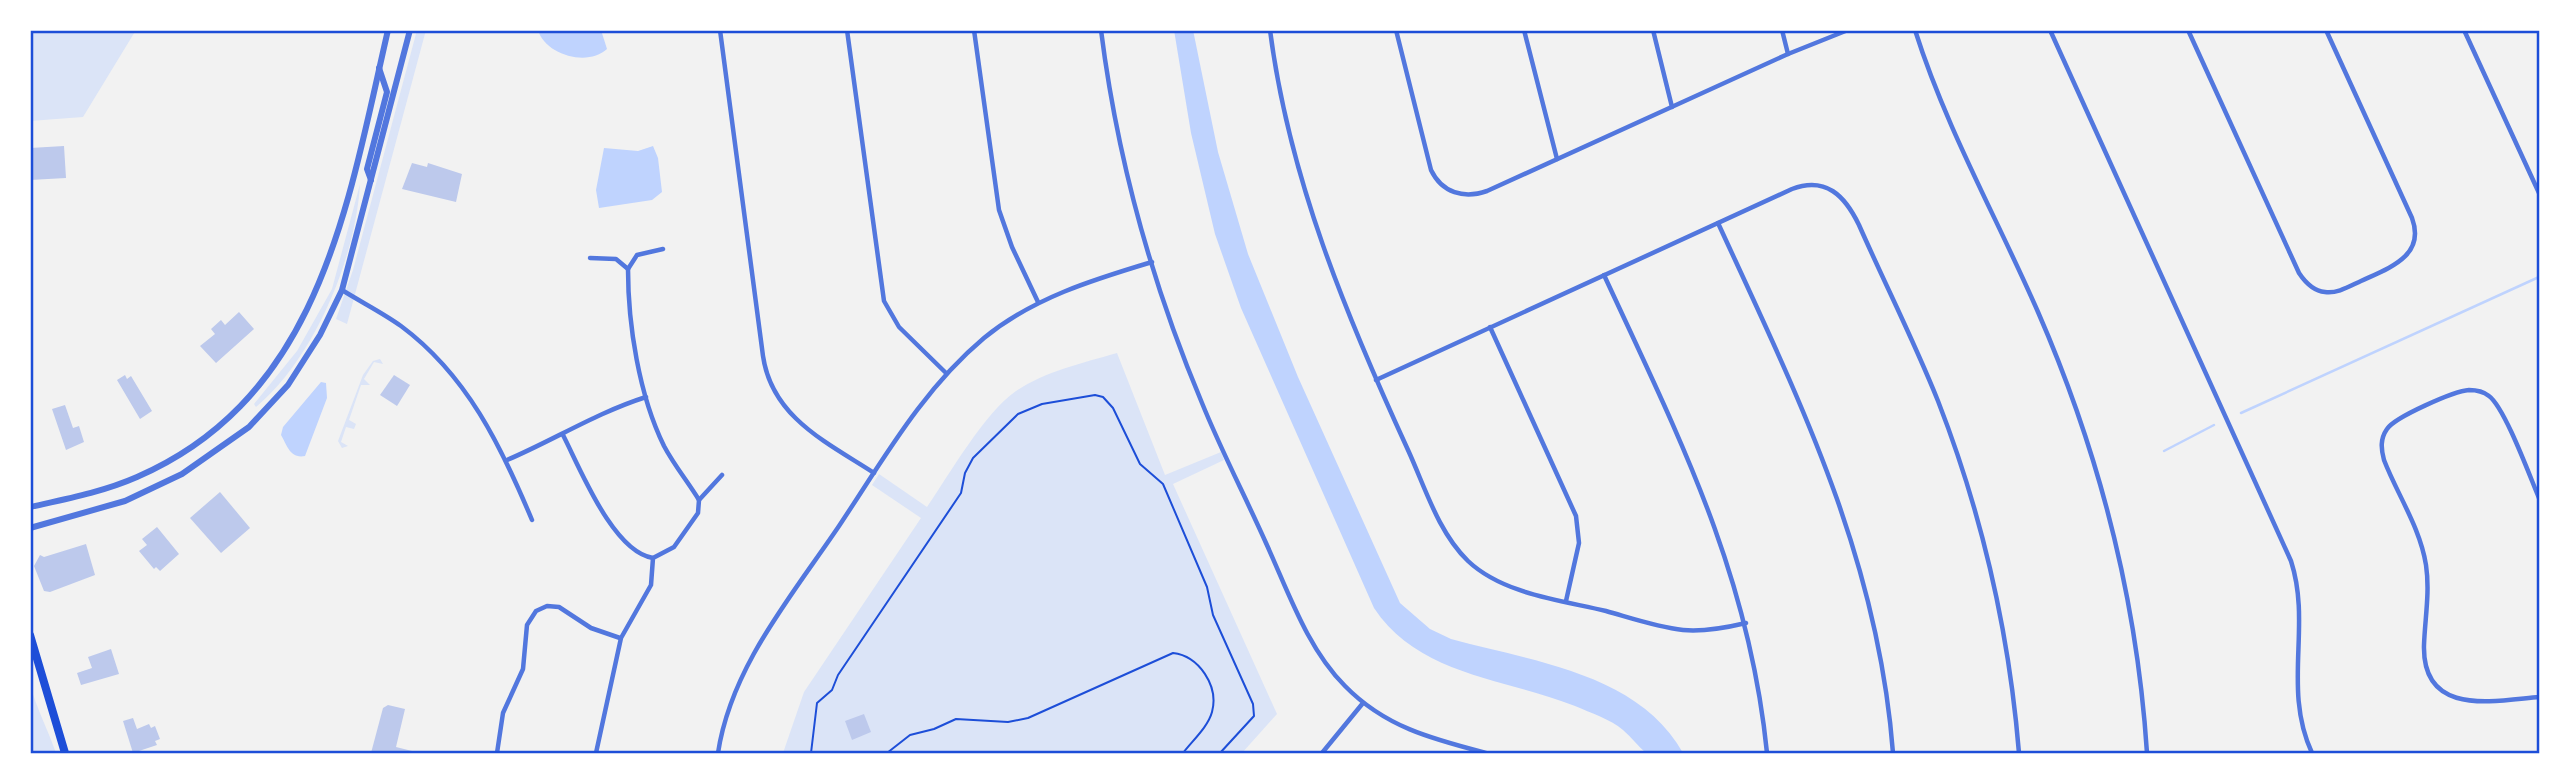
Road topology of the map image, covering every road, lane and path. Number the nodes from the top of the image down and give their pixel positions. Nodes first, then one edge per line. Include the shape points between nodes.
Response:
1 (388, 30) edge
2 (410, 30) edge
3 (720, 30) edge
4 (847, 30) edge
5 (974, 30) edge
6 (1101, 30) edge
7 (1269, 30) edge
8 (1396, 30) edge
9 (1524, 30) edge
10 (1653, 30) edge
11 (1782, 30) edge
12 (1848, 30) edge
13 (1915, 30) edge
14 (2050, 30) edge
15 (2188, 30) edge
16 (2326, 30) edge
17 (2464, 30) edge
18 (1788, 54) junction
19 (379, 68) junction
20 (1672, 107) junction
21 (1557, 159) junction
22 (372, 182) junction
23 (2539, 192) edge
24 (1718, 223) junction
25 (663, 249) dead end
26 (590, 258) dead end
27 (1152, 262) junction
28 (628, 269) junction
29 (1604, 275) junction
30 (342, 290) junction
31 (1038, 303) junction
32 (1490, 327) junction
33 (946, 373) junction
34 (1376, 380) junction
35 (646, 397) junction
36 (563, 435) junction
37 (507, 460) junction
38 (874, 473) junction
39 (722, 475) dead end
40 (2539, 498) edge
41 (699, 500) junction
42 (30, 508) edge
43 (532, 520) dead end
44 (30, 528) edge
45 (653, 558) junction
46 (1566, 601) junction
47 (1746, 623) junction
48 (30, 635) edge
49 (621, 639) junction
50 (2539, 697) edge
51 (1363, 703) junction
52 (65, 753) edge
53 (497, 753) edge
54 (596, 753) edge
55 (718, 753) edge
56 (811, 753) edge
57 (887, 753) edge
58 (1183, 753) edge
59 (1220, 753) edge
60 (1322, 753) edge
61 (1486, 753) edge
62 (1767, 753) edge
63 (1893, 753) edge
64 (2019, 753) edge
65 (2147, 753) edge
66 (2312, 753) edge

1 - 19 street
2 - 22 street
3 - 38 street via 769,381 793,418
4 - 33 street via 884,301 899,327
5 - 31 street via 999,210
6 - 27 street via 1123,155
7 - 34 street via 1311,209 1347,314
8 - 21 street via 1425,156 1435,178 1446,188 1459,194 1478,194
9 - 21 street
10 - 20 street
11 - 18 street
12 - 18 street
13 - 65 street via 1943,105 2050,341 2085,434 2125,587
14 - 66 street via 2291,561 2300,607 2296,697
15 - 16 street via 2296,267 2308,284 2322,292 2340,290 2400,262 2415,243 2412,218
17 - 23 street
18 - 20 street
19 - 22 street via 387,92 367,169
19 - 42 street via 329,262 301,326 270,373 220,426 171,460 124,482
20 - 21 street
22 - 30 street
24 - 29 street
24 - 63 street via 1803,407 1840,500 1877,639
24 - 64 street via 1806,185 1829,187 1849,206 1936,398 1971,498 2001,614
25 - 28 street via 637,255
26 - 28 street via 616,259
27 - 31 street via 1077,285
27 - 51 street via 1201,402 1311,640 1334,675
28 - 35 street via 629,319
29 - 32 street
29 - 47 street via 1702,489
30 - 37 street via 401,326 440,362 476,406
30 - 44 street via 299,370 232,441 153,489 106,508
31 - 33 street via 988,336
32 - 34 street
32 - 46 street via 1576,516 1579,543
33 - 38 street
34 - 46 street via 1457,549 1500,582
35 - 36 street via 589,418
35 - 41 street via 666,450
36 - 37 street
36 - 45 street via 610,522 634,550
37 - 43 street
38 - 55 street via 750,661 732,699
39 - 41 street
40 - 50 street via 2498,408 2484,393 2468,390 2451,395 2394,422 2384,434 2384,460 2426,560 2424,647 2430,677 2445,693 2466,702
41 - 45 street via 698,513 674,547
45 - 49 street via 651,585
46 - 47 street via 1682,630
47 - 62 street
48 - 52 main road
49 - 53 street via 591,628 559,607 536,611 527,625 523,669 503,713
49 - 54 street
51 - 60 street
51 - 61 street via 1406,730
56 - 59 path via 817,703 832,690 961,493 973,458 1018,414 1042,404 1095,396 1103,397 1113,408 1140,464 1163,484 1252,704 1254,716
57 - 58 path via 910,735 956,719 1008,722 1028,718 1173,653 1187,656 1199,666 1213,697 1209,720

